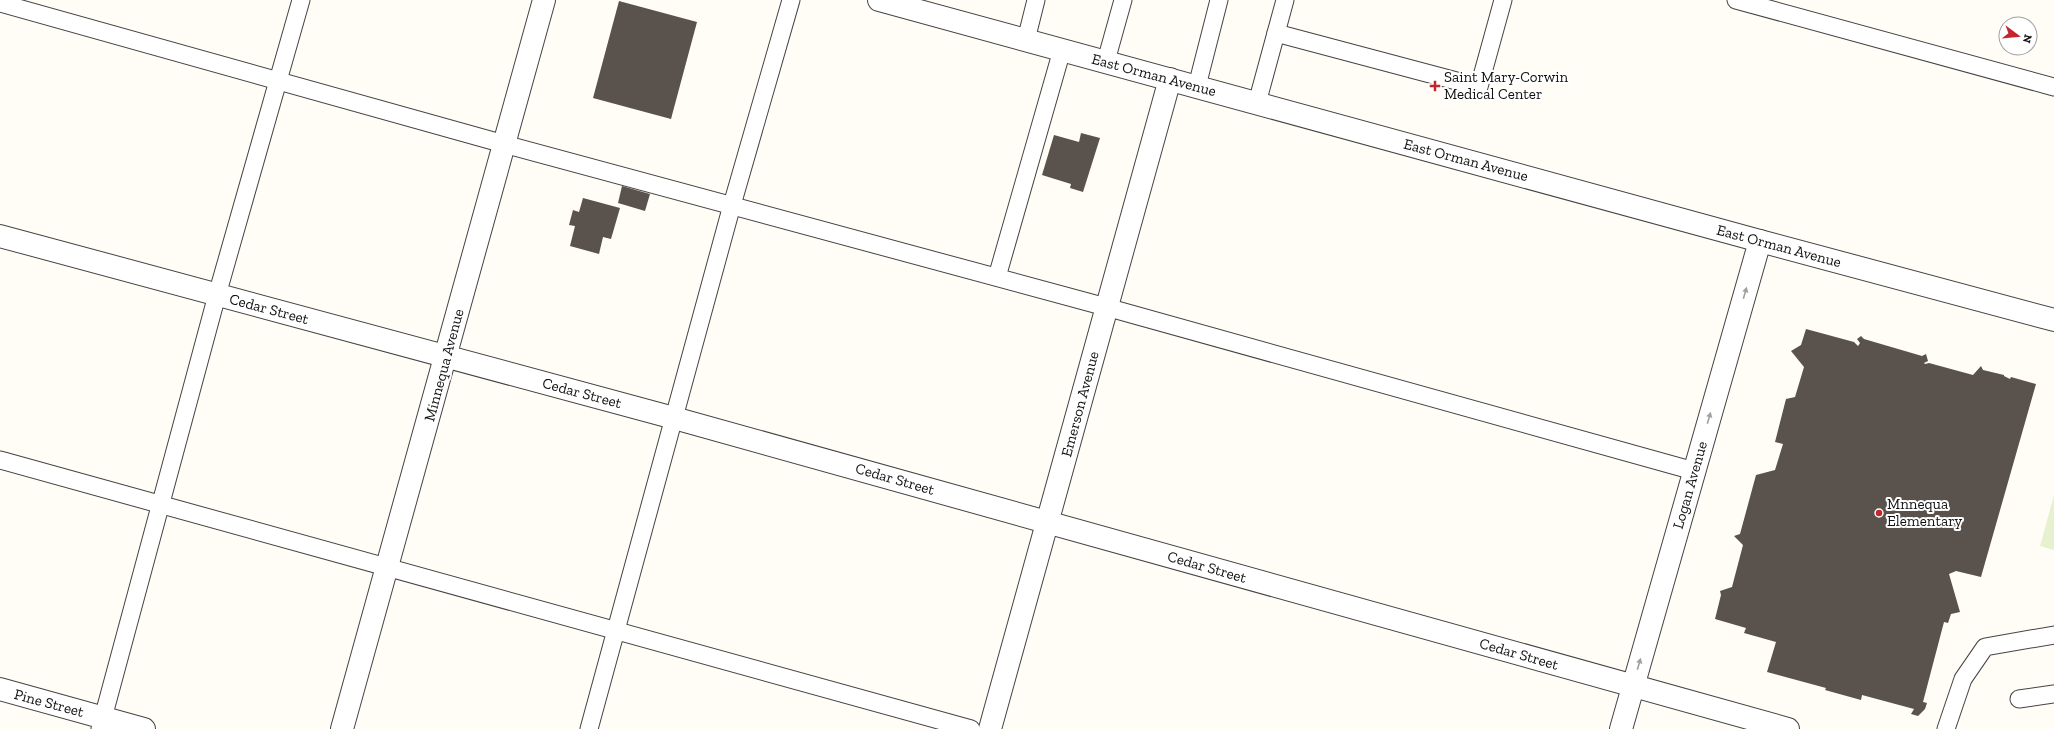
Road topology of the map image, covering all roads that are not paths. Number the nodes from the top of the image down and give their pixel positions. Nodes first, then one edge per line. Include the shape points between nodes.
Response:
1 (301, 0) edge
2 (544, 0) edge
3 (791, 0) edge
4 (879, 0) edge
5 (1036, 0) edge
6 (1123, 0) edge
7 (1219, 0) edge
8 (1285, 0) edge
9 (1503, 0) edge
10 (1736, 0) edge
11 (0, 3) edge
12 (1276, 33) junction
13 (1026, 40) junction
14 (1062, 50) junction
15 (1106, 61) junction
16 (1170, 79) junction
17 (278, 81) junction
18 (1197, 86) junction
19 (2054, 87) edge
20 (1257, 103) junction
21 (504, 144) junction
22 (732, 205) junction
23 (0, 236) edge
24 (1760, 241) junction
25 (997, 277) junction
26 (217, 295) junction
27 (1106, 307) junction
28 (2054, 320) edge
29 (446, 357) junction
30 (674, 418) junction
31 (0, 460) edge
32 (1694, 471) junction
33 (160, 503) junction
34 (1047, 522) junction
35 (388, 566) junction
36 (616, 629) junction
37 (2054, 635) edge
38 (1632, 686) junction
39 (0, 689) edge
40 (2054, 694) edge
41 (2019, 699) dead end
42 (102, 723) edge
43 (144, 729) edge
44 (342, 729) edge
45 (588, 729) edge
46 (971, 729) edge
47 (990, 729) edge
48 (1621, 729) edge
49 (1788, 729) edge
50 (1946, 729) edge

1 - 17 lane
2 - 21 street, Minnequa Avenue
3 - 22 lane
4 - 13 street, East Orman Avenue
5 - 13 lane
6 - 15 lane
7 - 18 lane
8 - 12 lane
9 - 12 lane via 1479,87
10 - 19 lane
11 - 17 lane
12 - 20 lane
13 - 14 street, East Orman Avenue
14 - 15 street, East Orman Avenue
14 - 25 lane
15 - 16 street, East Orman Avenue
16 - 18 street, East Orman Avenue
16 - 27 street, Emerson Avenue
17 - 21 lane
17 - 26 lane
18 - 20 street, East Orman Avenue
20 - 24 street, East Orman Avenue
21 - 22 lane
21 - 29 street, Minnequa Avenue
22 - 25 lane
22 - 30 lane
23 - 26 street, Cedar Street
24 - 28 street, East Orman Avenue
32 -> 24 street, Logan Avenue
25 - 27 lane
26 - 29 street, Cedar Street
26 - 33 lane
27 - 32 lane
27 - 34 street, Emerson Avenue
29 - 30 street, Cedar Street
29 - 35 street, Minnequa Avenue
30 - 34 street, Cedar Street
30 - 36 lane
31 - 33 lane
38 -> 32 street, Logan Avenue
33 - 35 lane
33 - 42 lane
34 - 38 street, Cedar Street
34 - 47 street, Emerson Avenue
35 - 36 lane
35 - 44 street, Minnequa Avenue
36 - 45 lane
36 - 46 lane
37 - 50 lane via 1985,647 1963,679
38 - 48 street, Logan Avenue
38 - 49 street, Cedar Street
39 - 42 street, Pine Street
40 - 41 lane
42 - 43 street, Pine Street

